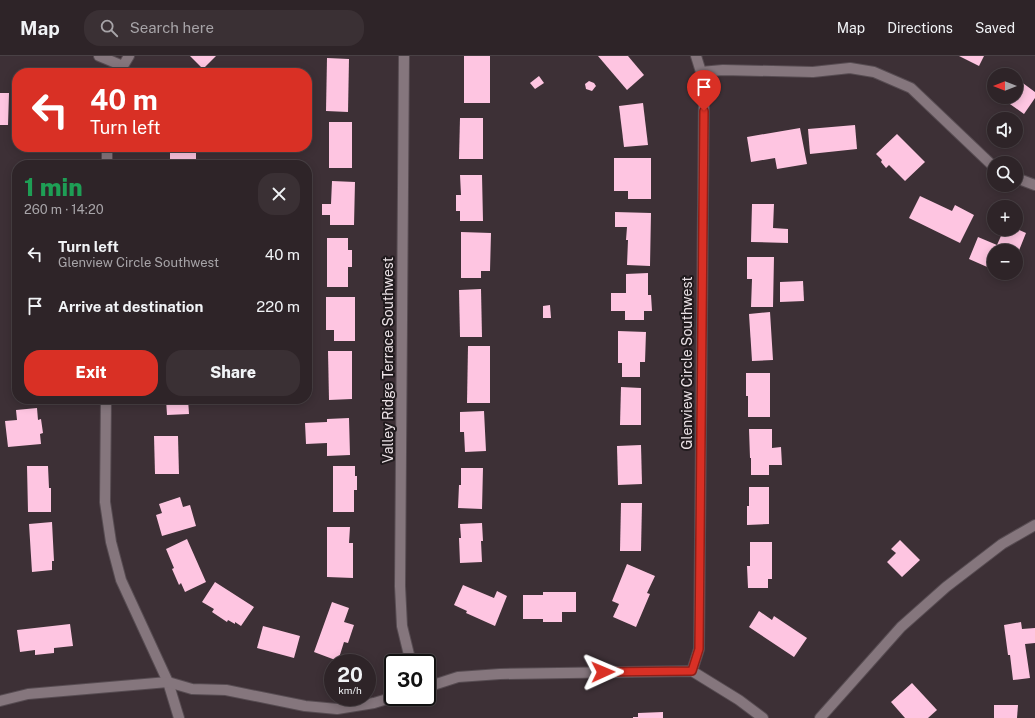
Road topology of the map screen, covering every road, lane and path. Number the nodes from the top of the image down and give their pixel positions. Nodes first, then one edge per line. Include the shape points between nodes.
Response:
1 (99, 56) edge
2 (129, 56) edge
3 (404, 56) edge
4 (696, 56) edge
5 (120, 68) edge
6 (123, 68) edge
7 (702, 72) junction
8 (987, 160) edge
9 (1023, 181) edge
10 (1035, 185) edge
11 (106, 404) edge
12 (1035, 525) edge
13 (409, 654) edge
14 (692, 671) junction
15 (168, 682) junction
16 (436, 684) edge
17 (384, 700) edge
18 (0, 701) edge
19 (179, 718) edge
20 (763, 718) edge
21 (820, 718) edge

1 - 5 street
2 - 6 street
3 - 13 street, Valley Ridge Terrace Southwest via 400,586 402,626
4 - 7 street, Glenview Circle Southwest
7 - 8 street via 813,72 850,68 874,72 911,88
7 - 14 street, Glenview Circle Southwest via 704,95 699,649
9 - 10 street
11 - 15 street via 106,502 111,542 121,580
12 - 21 street via 1002,544 946,587 901,627
14 - 16 street via 500,674 458,677
14 - 20 street
15 - 17 street via 192,689 226,690 305,706 337,709
15 - 18 street via 28,694
15 - 19 street

